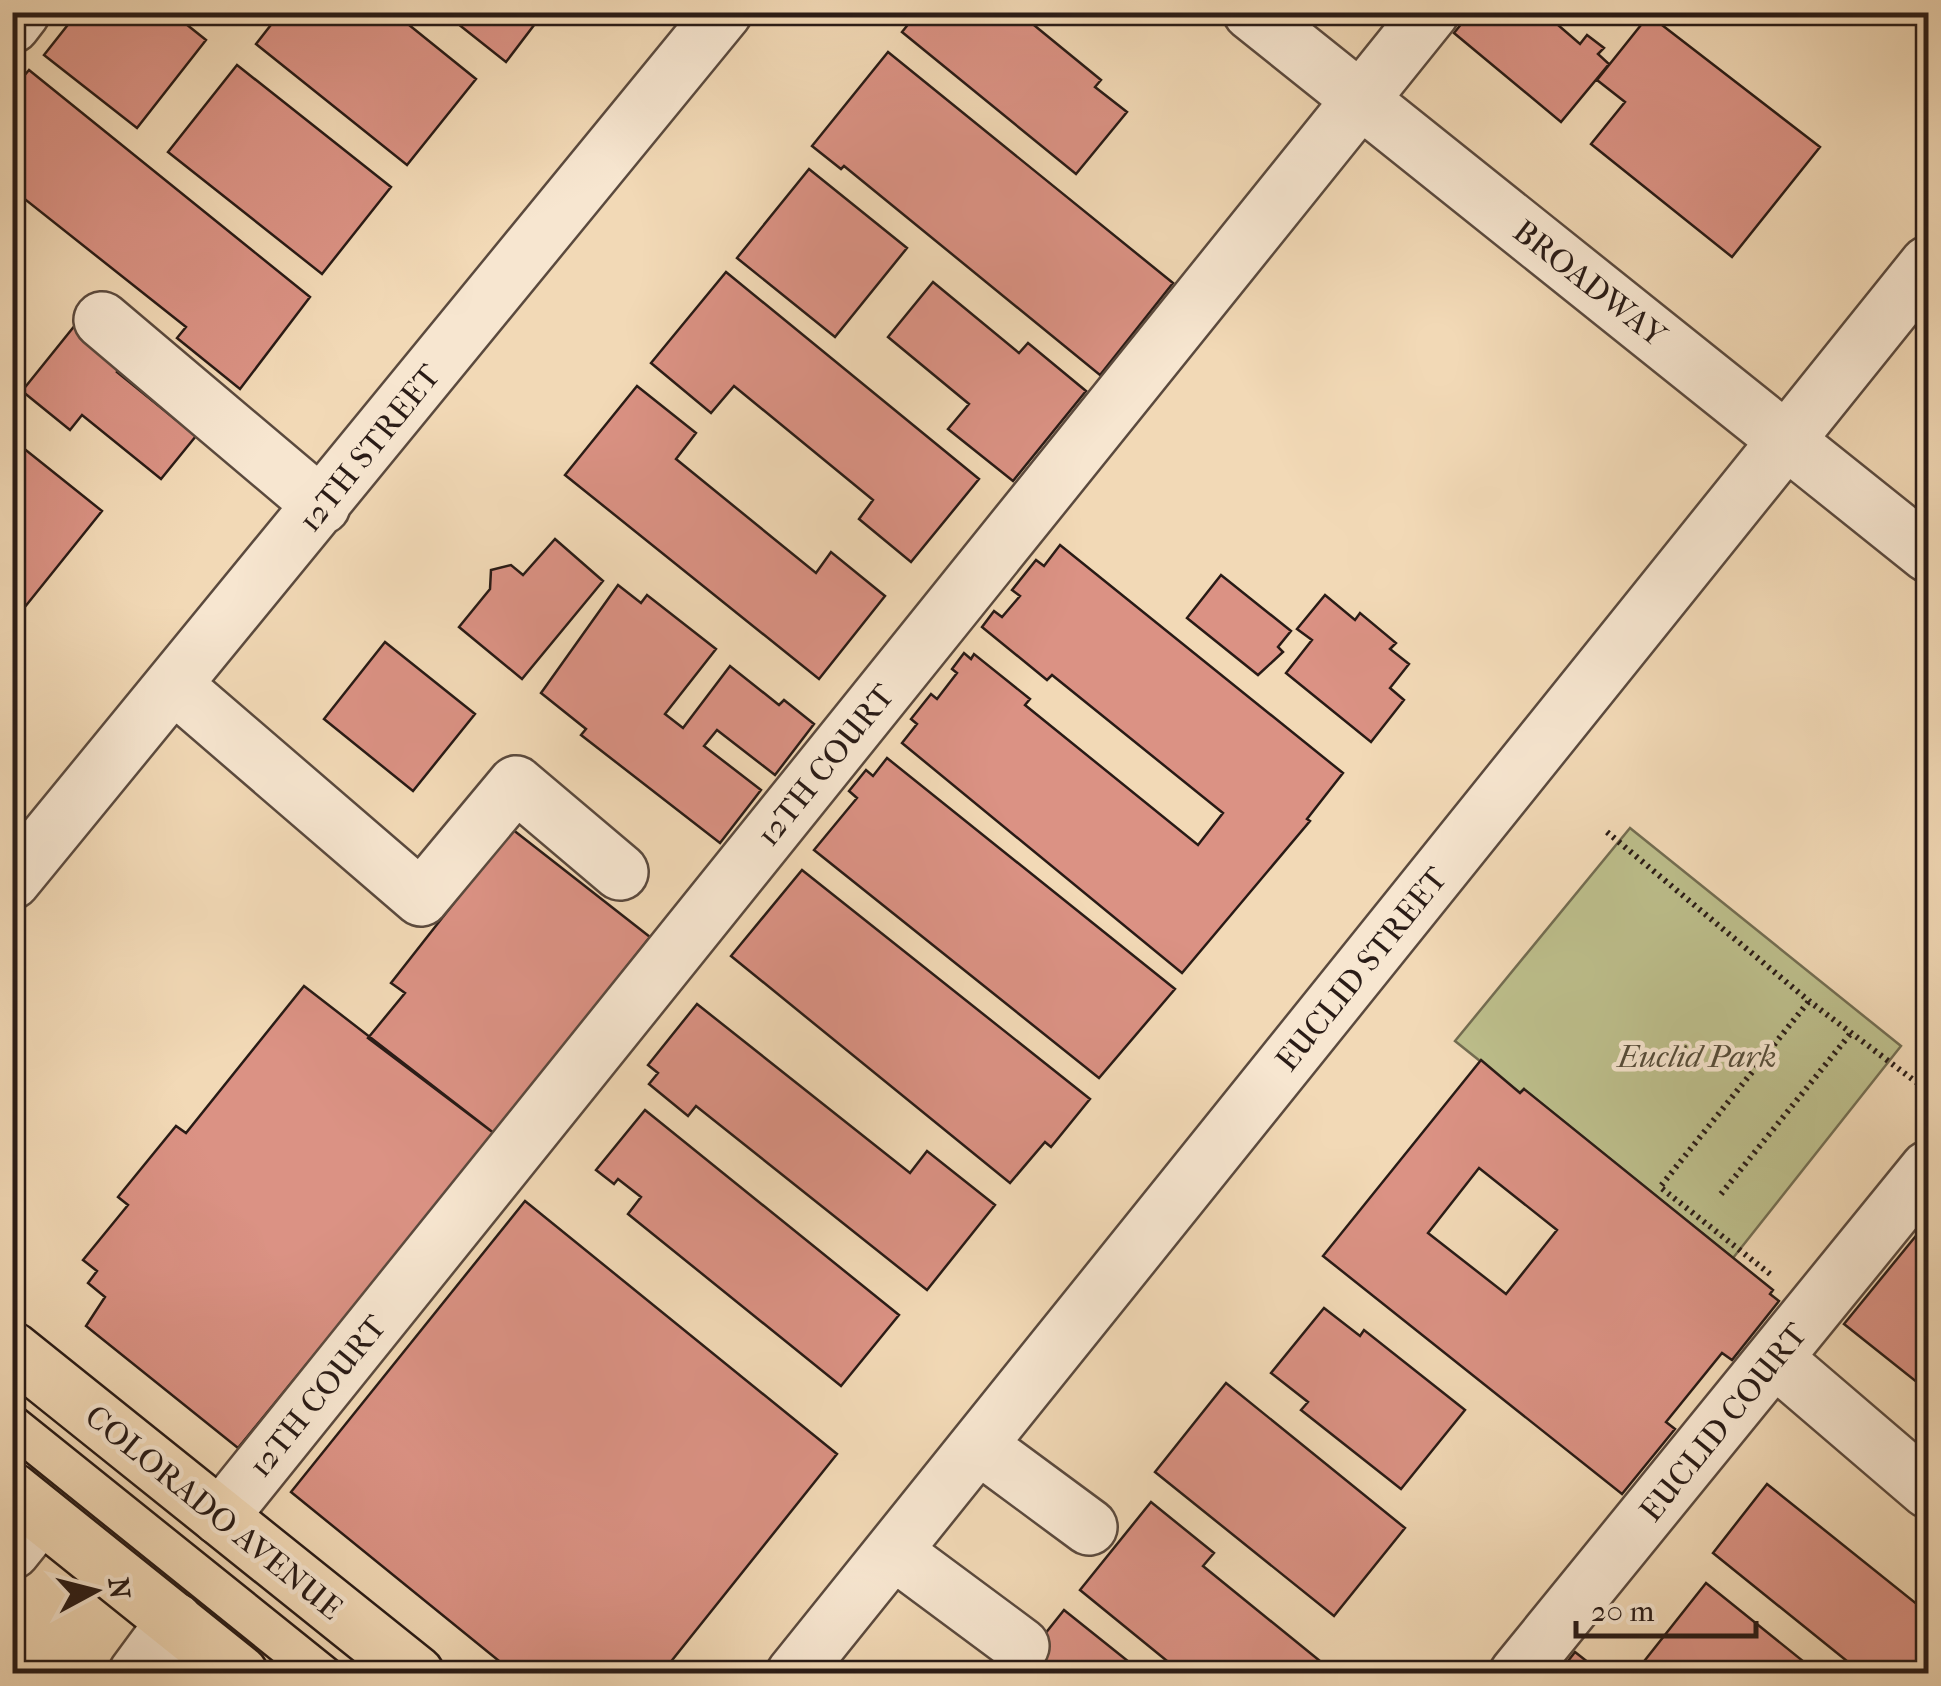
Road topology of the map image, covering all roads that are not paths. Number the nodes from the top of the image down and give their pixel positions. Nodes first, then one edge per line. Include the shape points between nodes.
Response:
1 (22, 12) edge
2 (724, 12) edge
3 (1251, 12) edge
4 (1430, 12) edge
5 (12, 25) edge
6 (1360, 100) junction
7 (1928, 264) edge
8 (102, 320) dead end
9 (1787, 440) junction
10 (322, 506) junction
11 (1928, 554) edge
12 (175, 686) junction
13 (16, 868) edge
14 (620, 872) dead end
15 (1928, 1169) edge
16 (12, 1350) edge
17 (1775, 1359) junction
18 (978, 1445) junction
19 (1928, 1490) edge
20 (220, 1517) junction
21 (22, 1519) edge
22 (1088, 1528) dead end
23 (894, 1550) junction
24 (175, 1621) junction
25 (1021, 1646) dead end
26 (136, 1674) edge
27 (240, 1674) edge
28 (416, 1674) edge
29 (794, 1674) edge
30 (1517, 1674) edge

1 - 5 street
2 - 10 street, 12TH STREET
3 - 6 street, BROADWAY
4 - 6 street, 12TH COURT
6 - 9 street, BROADWAY
6 - 20 street, 12TH COURT
7 - 9 street, EUCLID STREET
8 - 10 street
9 - 11 street, BROADWAY
9 - 18 street, EUCLID STREET
10 - 12 street, 12TH STREET
12 - 13 street, 12TH STREET
12 - 14 street via 421,898 516,784
15 - 17 street, EUCLID COURT
16 - 20 main road, COLORADO AVENUE
17 - 19 street
17 - 30 street, EUCLID COURT
18 - 22 street
18 - 23 street, EUCLID STREET
20 - 28 main road, COLORADO AVENUE
21 - 24 main road
23 - 25 street
23 - 29 street, EUCLID STREET
24 - 26 street
24 - 27 main road

